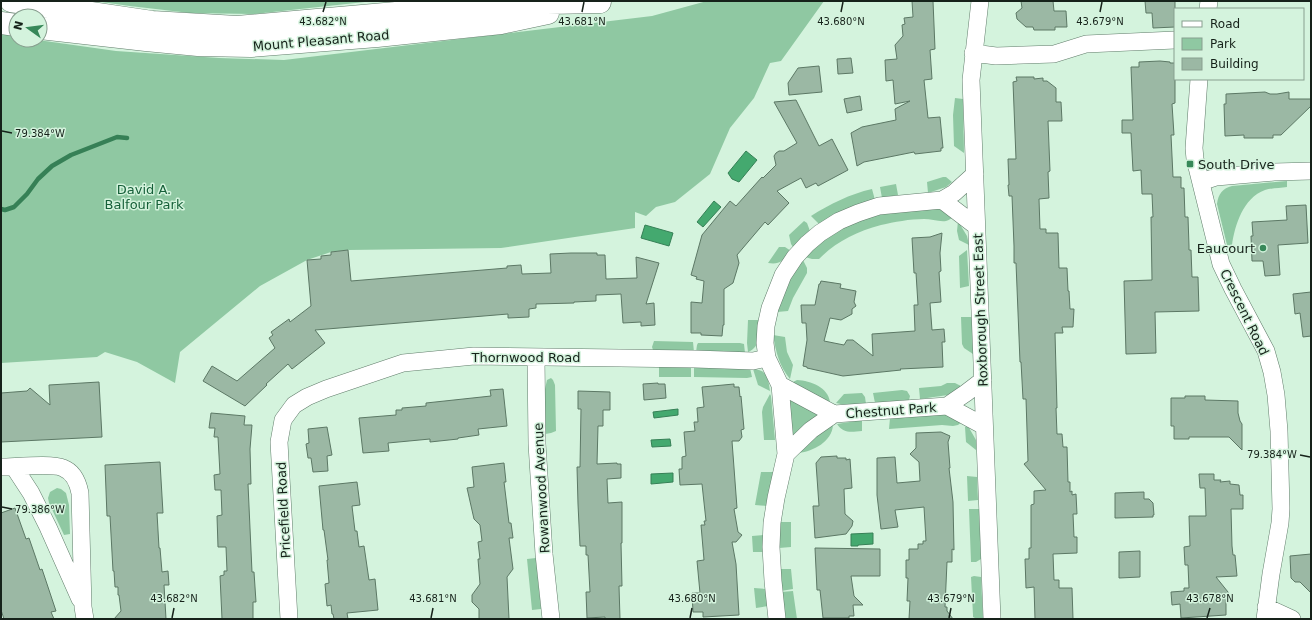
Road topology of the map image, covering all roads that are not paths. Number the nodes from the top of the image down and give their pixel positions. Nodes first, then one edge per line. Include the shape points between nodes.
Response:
1 (12, 1) edge
2 (980, 1) edge
3 (603, 2) edge
4 (48, 29) edge
5 (1174, 40) edge
6 (973, 53) junction
7 (1199, 80) edge
8 (1311, 171) edge
9 (975, 174) junction
10 (1201, 182) junction
11 (942, 200) junction
12 (976, 226) junction
13 (536, 357) junction
14 (767, 358) junction
15 (982, 380) junction
16 (780, 385) junction
17 (294, 405) joint
18 (947, 406) junction
19 (834, 414) junction
20 (984, 426) junction
21 (786, 454) junction
22 (8, 467) edge
23 (84, 613) edge
24 (1266, 613) edge
25 (289, 619) edge
26 (551, 619) edge
27 (777, 619) edge
28 (992, 619) edge
29 (1292, 619) edge

1 - 3 main road, Mount Pleasant Road via 152,22 237,27 497,4
2 - 6 street, Roxborough Street East
3 - 4 main road, Mount Pleasant Road via 501,23 251,46 198,45
5 - 6 street via 1086,44 1054,54 996,56
6 - 9 street, Roxborough Street East via 971,80
7 - 10 street, Crescent Road via 1194,148
8 - 10 street via 1216,177
9 - 11 street
9 - 12 street, Roxborough Street East
10 - 24 street, Crescent Road via 1221,264 1266,351 1276,395 1281,509
11 - 12 street
11 - 14 street via 879,206 840,221 807,244 783,275 770,308 766,326
12 - 15 street, Roxborough Street East
13 - 14 street, Thornwood Road via 753,361
13 - 17 street, Thornwood Road via 474,356 403,363 326,389
13 - 26 street, Rowanwood Avenue via 537,444
14 - 16 street
15 - 18 street, Chestnut Park
15 - 20 street, Roxborough Street East
16 - 19 street, Chestnut Park
16 - 21 street
17 - 25 street, Pricefield Road via 283,420 279,442
18 - 19 street, Chestnut Park
18 - 20 street, Chestnut Park
19 - 21 street, Chestnut Park via 810,430
20 - 28 street, Roxborough Street East
21 - 27 street via 772,523 773,581
22 - 23 street via 31,493
22 - 23 street via 63,467 74,476 78,484 80,503
24 - 29 street

